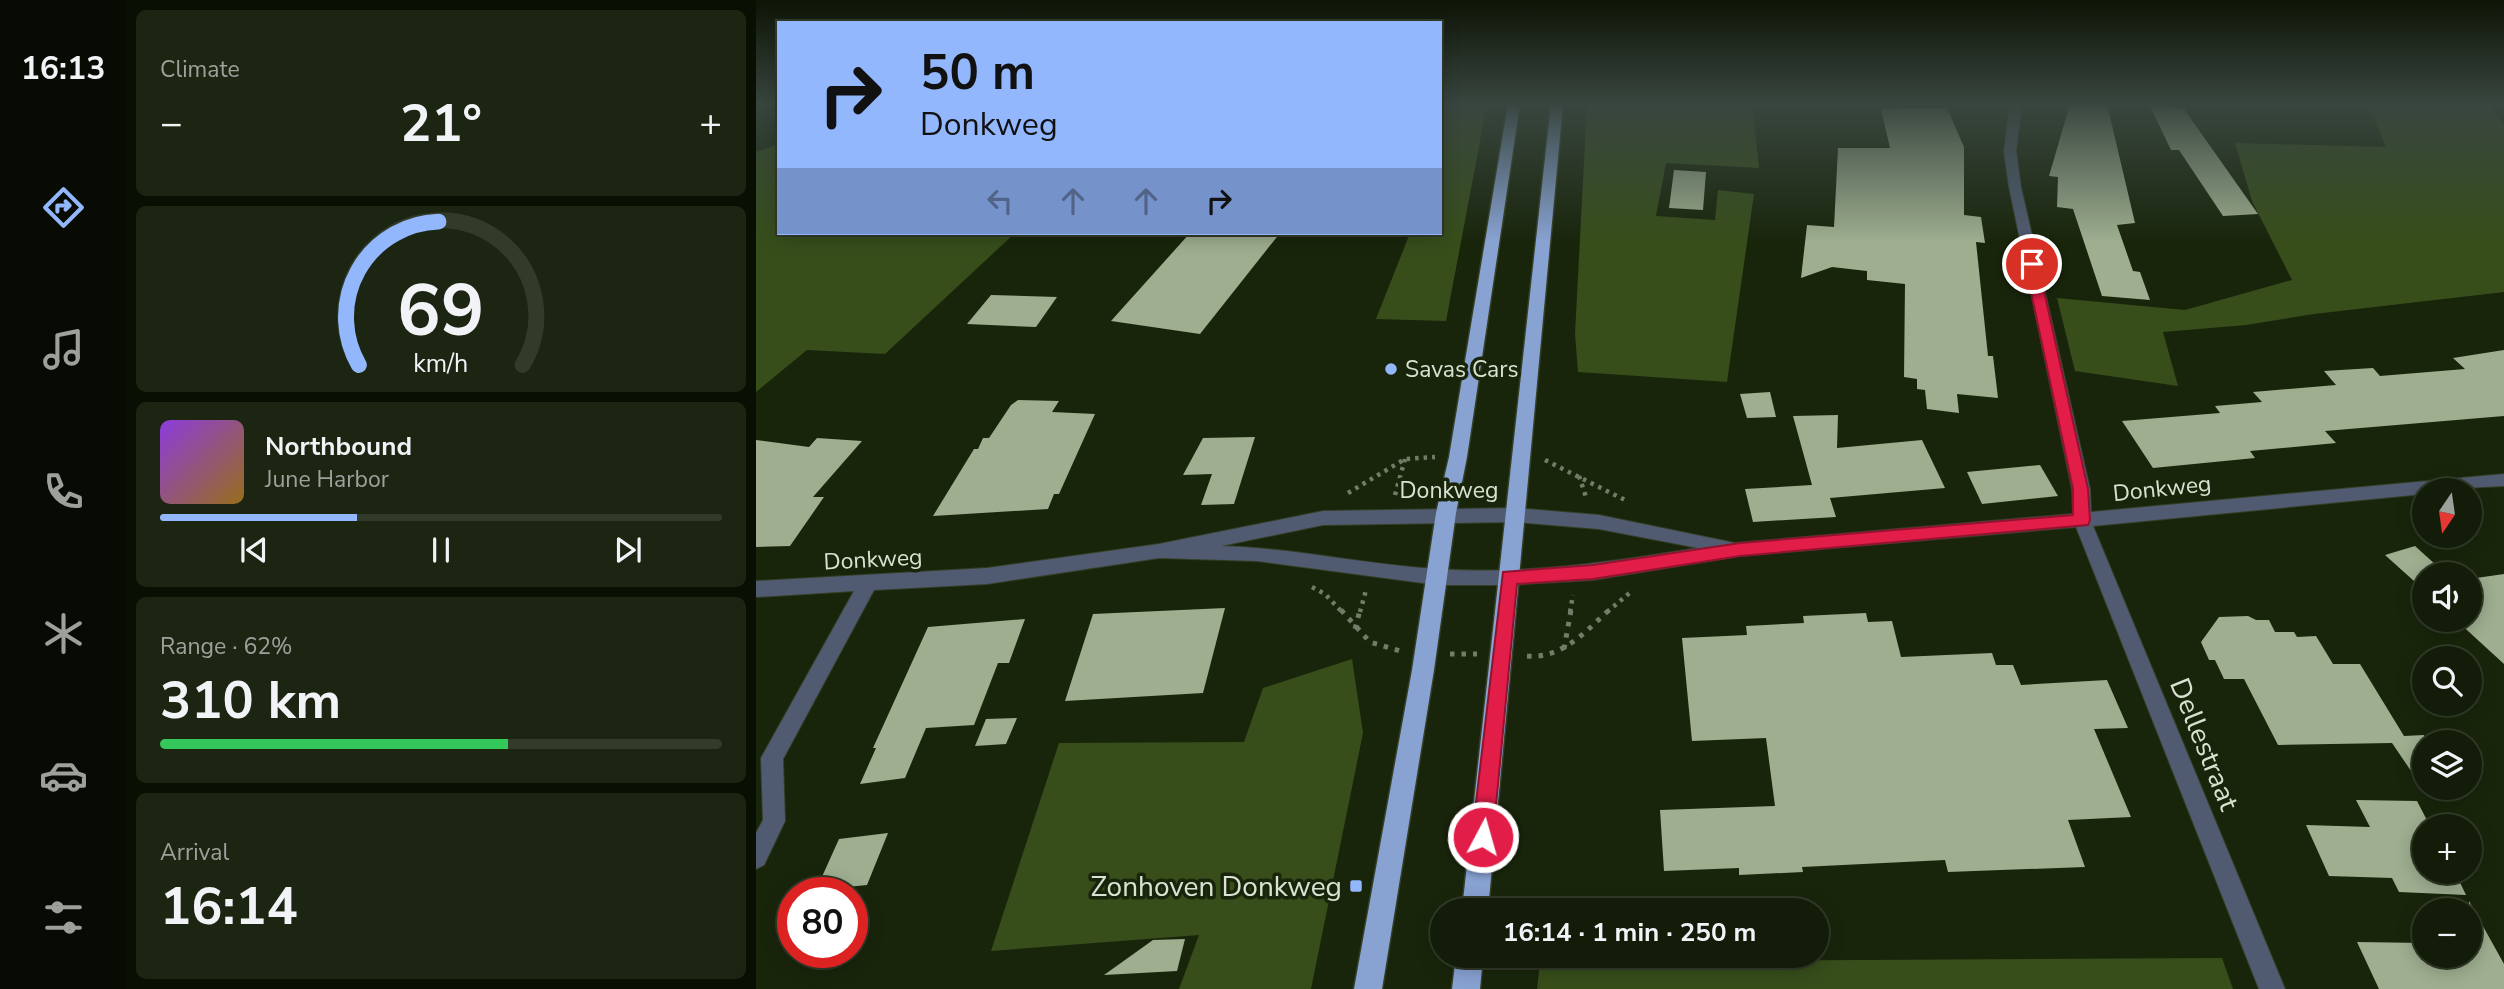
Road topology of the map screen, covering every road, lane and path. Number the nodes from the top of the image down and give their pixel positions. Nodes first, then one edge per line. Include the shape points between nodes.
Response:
1 (1507, 150) edge
2 (1552, 150) edge
3 (2010, 150) edge
4 (1521, 457) junction
5 (2504, 480) edge
6 (1636, 504) dead end
7 (1446, 513) junction
8 (1516, 515) junction
9 (2082, 520) junction
10 (1740, 550) junction
11 (1159, 551) junction
12 (1438, 577) junction
13 (1509, 577) junction
14 (1303, 583) dead end
15 (867, 585) junction
16 (756, 589) edge
17 (1636, 589) dead end
18 (1424, 653) junction
19 (1503, 654) junction
20 (756, 857) edge
21 (1476, 898) edge
22 (1469, 968) edge
23 (1368, 989) edge
24 (1466, 989) edge
25 (2272, 989) edge

1 - 7 highway
2 - 4 highway
3 - 9 street, Dellestraat via 2081,489
4 - 6 path via 1540,457 1605,494
4 - 8 highway
5 - 9 street, Donkweg
7 - 8 street, Donkweg
7 - 11 street, Donkweg via 1323,518
7 - 12 highway
8 - 10 street, Donkweg via 1599,522
8 - 13 highway
9 - 10 street, Donkweg
9 - 25 street, Dellestraat
10 - 13 street, Donkweg via 1593,572
11 - 12 street, Donkweg via 1257,554
11 - 15 street, Donkweg via 988,576
12 - 13 street, Donkweg
12 - 18 highway
13 - 19 highway
14 - 18 path via 1326,593 1355,630 1382,650
15 - 16 street, Donkweg
15 - 20 street via 772,758 774,821
17 - 19 path via 1564,649 1545,657
18 - 19 path
18 - 23 highway
19 - 21 highway
22 - 24 highway

